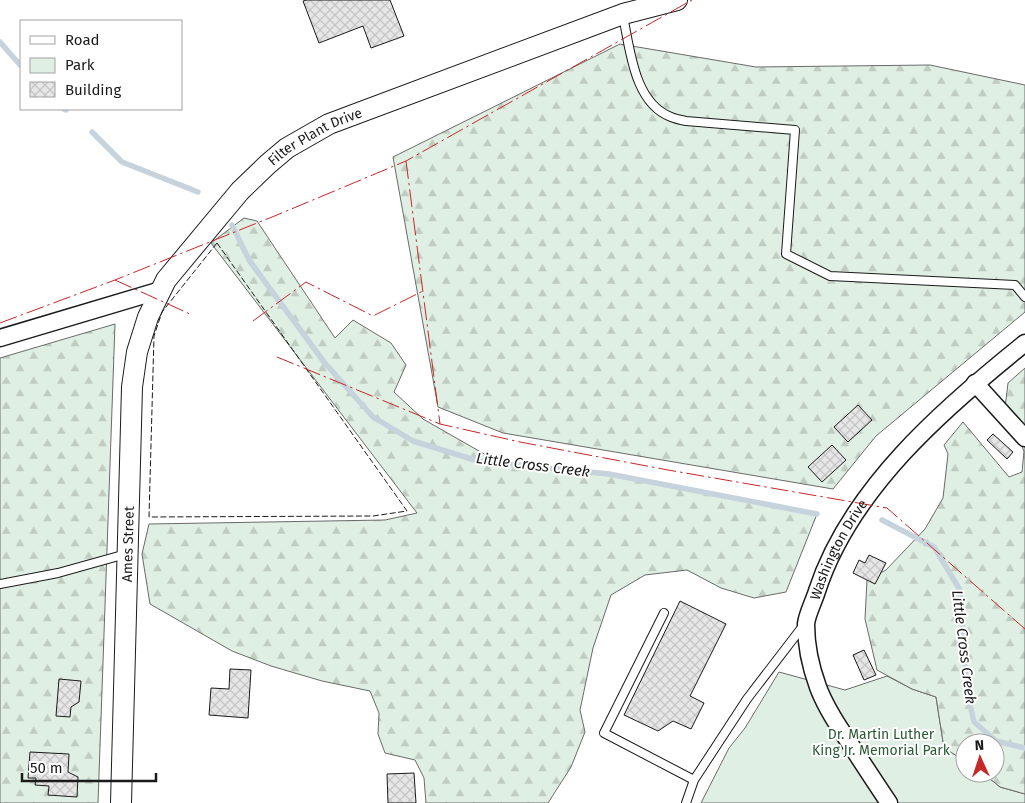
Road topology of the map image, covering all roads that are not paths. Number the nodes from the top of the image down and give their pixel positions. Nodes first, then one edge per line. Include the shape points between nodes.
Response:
1 (677, 0) edge
2 (623, 14) junction
3 (161, 290) junction
4 (1025, 297) edge
5 (0, 338) edge
6 (1025, 343) edge
7 (975, 383) junction
8 (1025, 438) edge
9 (128, 554) junction
10 (0, 584) edge
11 (664, 613) dead end
12 (806, 622) junction
13 (694, 780) junction
14 (121, 803) edge
15 (686, 803) edge
16 (888, 803) edge

1 - 2 street, Filter Plant Drive
2 - 3 street, Filter Plant Drive via 329,124 287,148 240,191
2 - 4 lane via 638,81 657,108 670,117 795,130 786,254 830,276 1015,285
3 - 5 street
3 - 9 street, Ames Street via 137,352 132,387
6 - 7 street, Washington Drive
7 - 8 street
7 - 12 street, Washington Drive via 907,449 840,536 825,567
9 - 10 lane via 58,573
9 - 14 street, Ames Street
11 - 13 lane via 604,733
12 - 13 lane via 747,699
12 - 16 street, Washington Drive via 811,663 818,687 828,709
13 - 15 lane

